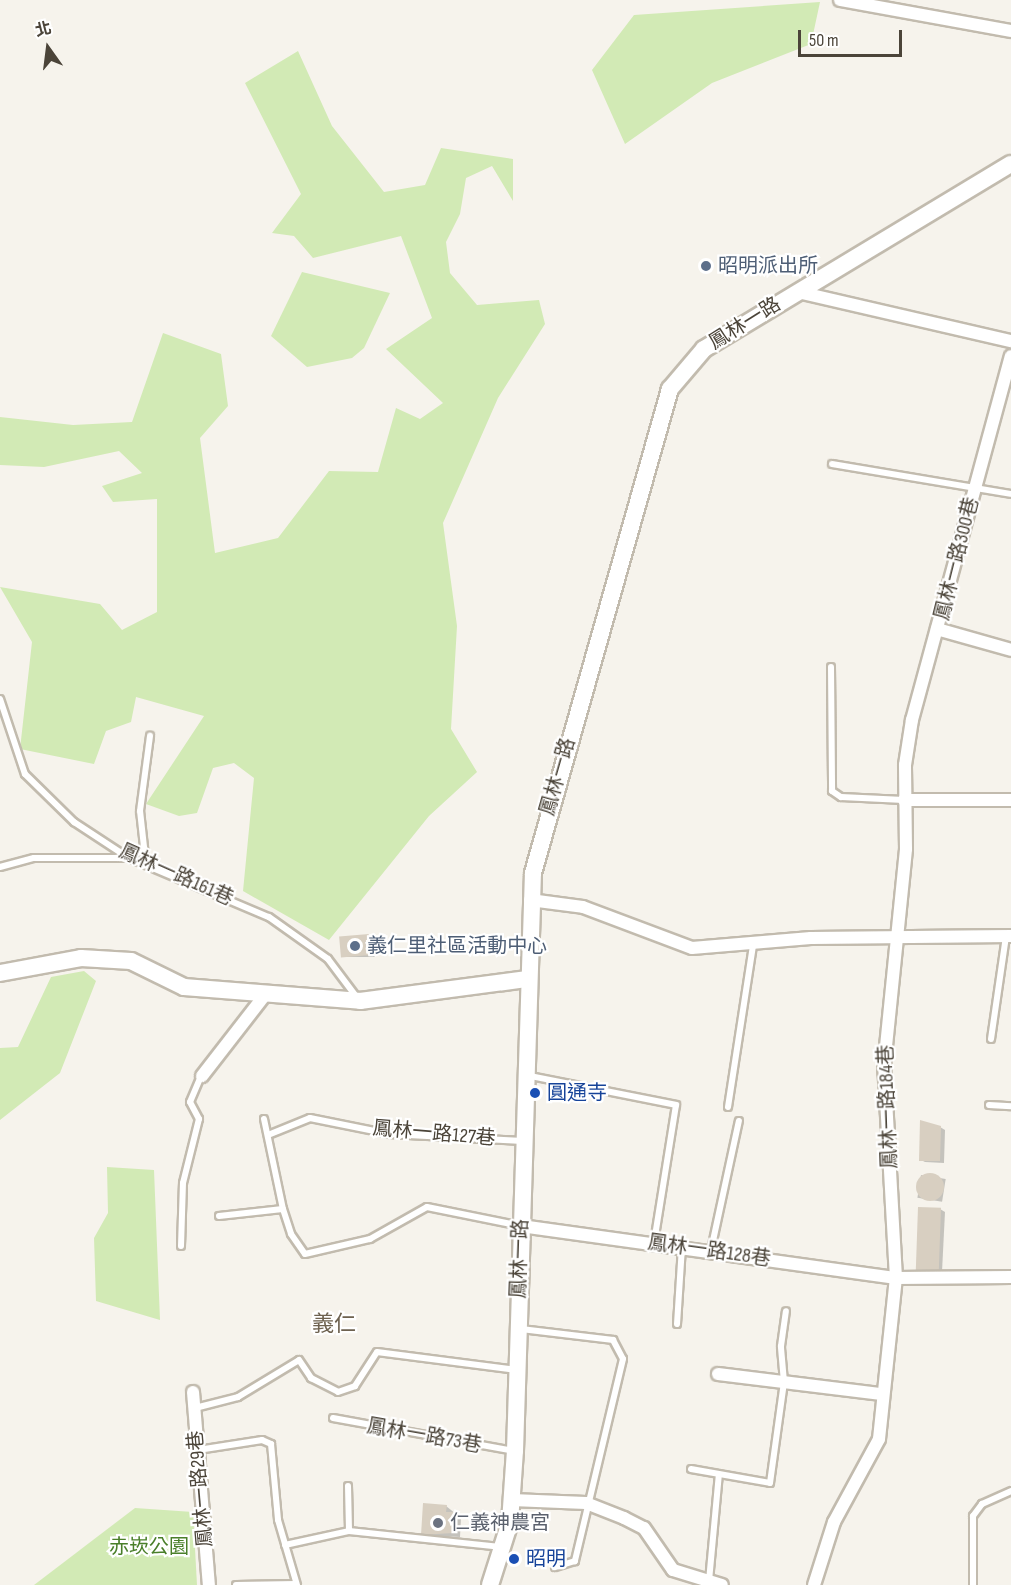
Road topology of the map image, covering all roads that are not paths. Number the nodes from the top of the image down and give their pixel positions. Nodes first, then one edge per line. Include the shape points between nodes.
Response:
1 (840, 0) edge
2 (1011, 31) edge
3 (1011, 164) edge
4 (798, 292) junction
5 (1011, 341) edge
6 (1011, 356) edge
7 (832, 464) dead end
8 (975, 487) junction
9 (1011, 494) edge
10 (937, 628) junction
11 (1011, 650) edge
12 (831, 667) dead end
13 (0, 699) edge
14 (150, 736) dead end
15 (904, 800) junction
16 (1011, 801) edge
17 (129, 858) junction
18 (146, 865) junction
19 (0, 867) edge
20 (530, 900) junction
21 (1009, 936) edge
22 (893, 937) junction
23 (753, 945) junction
24 (0, 973) edge
25 (528, 979) junction
26 (264, 996) junction
27 (360, 1001) junction
28 (991, 1039) dead end
29 (526, 1075) junction
30 (202, 1076) joint
31 (989, 1105) dead end
32 (728, 1107) dead end
33 (1011, 1107) edge
34 (264, 1119) dead end
35 (740, 1121) dead end
36 (268, 1135) junction
37 (524, 1141) junction
38 (283, 1209) junction
39 (219, 1216) dead end
40 (521, 1226) junction
41 (654, 1243) junction
42 (181, 1246) dead end
43 (682, 1246) junction
44 (711, 1250) junction
45 (1011, 1276) edge
46 (896, 1278) junction
47 (786, 1311) dead end
48 (677, 1324) dead end
49 (518, 1329) junction
50 (517, 1370) junction
51 (718, 1374) dead end
52 (784, 1382) junction
53 (194, 1392) dead end
54 (882, 1394) junction
55 (195, 1408) junction
56 (333, 1418) dead end
57 (198, 1450) junction
58 (515, 1451) junction
59 (691, 1469) dead end
60 (719, 1474) junction
61 (348, 1486) dead end
62 (1011, 1491) edge
63 (512, 1500) junction
64 (586, 1503) junction
65 (349, 1531) junction
66 (285, 1545) junction
67 (504, 1548) junction
68 (555, 1567) dead end
69 (709, 1582) junction
70 (297, 1584) edge
71 (208, 1585) edge
72 (236, 1585) edge
73 (490, 1585) edge
74 (722, 1585) edge
75 (814, 1585) edge
76 (973, 1585) edge

1 - 2 street
3 - 4 street, 鳳林一路
4 - 5 street
4 - 20 street, 鳳林一路 via 704,349 670,389 545,819
6 - 8 street, 鳳林一路300巷
7 - 8 lane, 鳳林一路300巷
8 - 9 lane, 鳳林一路300巷
8 - 10 street, 鳳林一路300巷
10 - 11 street, 鳳林一路300巷
10 - 15 street, 鳳林一路184巷 via 912,720
12 - 15 lane via 831,790 841,797
13 - 17 lane, 鳳林一路161巷 via 25,774 74,822
14 - 18 lane via 140,811
15 - 16 street
15 - 22 street, 鳳林一路184巷 via 906,849
17 - 18 lane, 鳳林一路161巷
17 - 19 lane via 34,858
18 - 27 lane, 鳳林一路161巷 via 269,918 328,959
20 - 23 street via 583,907 692,948
20 - 25 street, 鳳林一路
21 - 22 street
21 - 28 lane
22 - 23 street
22 - 46 street, 鳳林一路184巷 via 884,1066
23 - 32 lane
24 - 26 street via 81,958 131,961 184,987
25 - 27 street
25 - 29 street, 鳳林一路
26 - 27 street
26 - 30 street
29 - 37 street, 鳳林一路
29 - 41 lane via 676,1106
30 - 42 lane via 190,1102 199,1119 183,1184
31 - 33 lane
34 - 36 lane
35 - 44 lane
36 - 37 lane, 鳳林一路127巷 via 310,1118 389,1134
36 - 38 lane
37 - 40 street, 鳳林一路
38 - 39 lane
38 - 40 lane via 291,1234 305,1254 370,1239 428,1207
40 - 41 street, 鳳林一路128巷
40 - 49 street, 鳳林一路
41 - 43 street, 鳳林一路128巷
43 - 44 street, 鳳林一路128巷
43 - 48 lane
44 - 46 street, 鳳林一路128巷
45 - 46 street, 鳳林一路128巷
46 - 54 street
47 - 52 lane via 781,1346
49 - 50 street, 鳳林一路
49 - 64 lane via 613,1340 620,1348 622,1377
50 - 55 lane via 377,1352 355,1386 338,1392 311,1378 299,1360 238,1397
50 - 58 street, 鳳林一路
51 - 52 street
52 - 54 street
52 - 60 lane via 770,1484
53 - 55 street, 鳳林一路29巷
54 - 75 street via 879,1439 834,1522
55 - 57 street, 鳳林一路29巷
56 - 58 lane, 鳳林一路73巷
57 - 66 lane via 262,1440 272,1444
57 - 71 street, 鳳林一路29巷
58 - 63 street, 鳳林一路
59 - 60 lane
60 - 69 lane
61 - 65 lane
62 - 76 lane via 982,1504 973,1516
63 - 64 street
63 - 67 street, 鳳林一路
64 - 68 lane via 575,1561
64 - 69 street via 644,1528 673,1570
65 - 66 lane
65 - 67 lane
66 - 70 lane
67 - 73 street, 鳳林一路
69 - 74 street
70 - 72 lane

